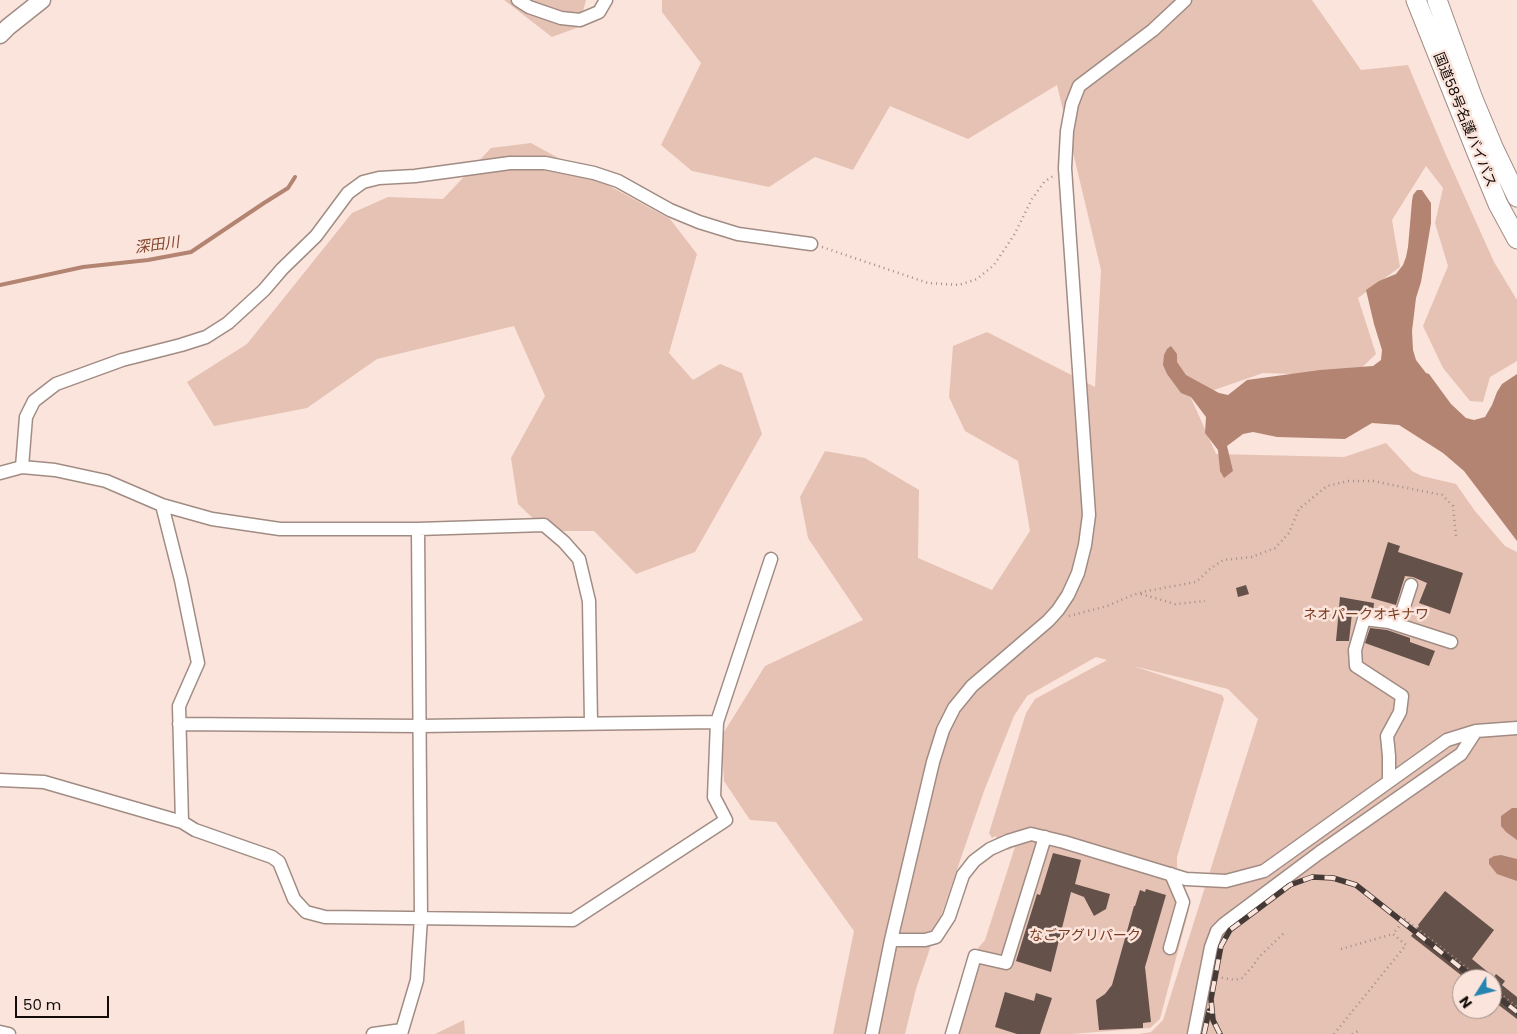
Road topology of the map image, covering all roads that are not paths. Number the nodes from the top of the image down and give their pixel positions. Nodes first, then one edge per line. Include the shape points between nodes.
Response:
1 (41, 0) edge
2 (518, 0) edge
3 (606, 0) edge
4 (1185, 0) edge
5 (1416, 0) edge
6 (1437, 0) edge
7 (0, 35) edge
8 (1517, 197) edge
9 (1517, 239) edge
10 (811, 244) road end
11 (22, 467) junction
12 (0, 473) edge
13 (162, 505) junction
14 (418, 529) junction
15 (771, 559) dead end
16 (1411, 585) dead end
17 (1398, 625) junction
18 (1451, 642) dead end
19 (717, 722) junction
20 (592, 723) junction
21 (179, 724) junction
22 (419, 726) junction
23 (1517, 728) edge
24 (1476, 731) junction
25 (0, 780) edge
26 (1389, 781) junction
27 (182, 822) junction
28 (1045, 837) junction
29 (1171, 874) junction
30 (421, 918) junction
31 (892, 940) junction
32 (1170, 948) dead end
33 (0, 1032) edge
34 (402, 1032) edge
35 (9, 1034) edge
36 (373, 1034) edge
37 (872, 1034) edge
38 (952, 1034) edge
39 (1194, 1034) edge

1 - 7 main road
2 - 3 street via 561,18 580,20 599,12
4 - 31 street via 1153,30 1079,86 1072,104 1065,168 1089,515 1085,545 1078,572 1058,610 972,686 954,708 943,730
5 - 9 highway, 国道58号名護バイパス via 1473,145
6 - 8 highway, 国道58号名護バイパス via 1473,99
10 - 11 street via 738,234 670,210 618,181 545,163 510,163 363,182 348,193 316,236 228,323 206,337 122,360 56,384 34,401 26,417
11 - 12 street
11 - 13 street via 106,480
13 - 14 street via 212,519 280,529
13 - 21 street via 198,663 179,706
14 - 20 street via 544,525 564,542 579,559 589,601
14 - 22 street
15 - 19 street
16 - 17 street
17 - 18 street
17 - 26 street via 1364,619 1355,650 1356,666 1402,696 1400,712 1387,736
19 - 20 street
19 - 30 street via 714,797 726,820 573,920
20 - 22 street
21 - 22 street
21 - 27 street
22 - 30 street
23 - 24 street
24 - 26 street via 1447,740
24 - 39 street via 1461,754 1319,853 1217,931
25 - 27 street via 44,782
26 - 29 street via 1264,871 1226,881 1186,879
27 - 30 street via 279,862 294,899 306,912 325,917
28 - 29 street
28 - 31 street via 1031,834 1008,841 974,861 963,875 949,917 936,937
28 - 38 street via 1006,963 975,956
29 - 32 street via 1183,902
30 - 34 street via 417,980
31 - 37 street
33 - 35 street
34 - 36 street

